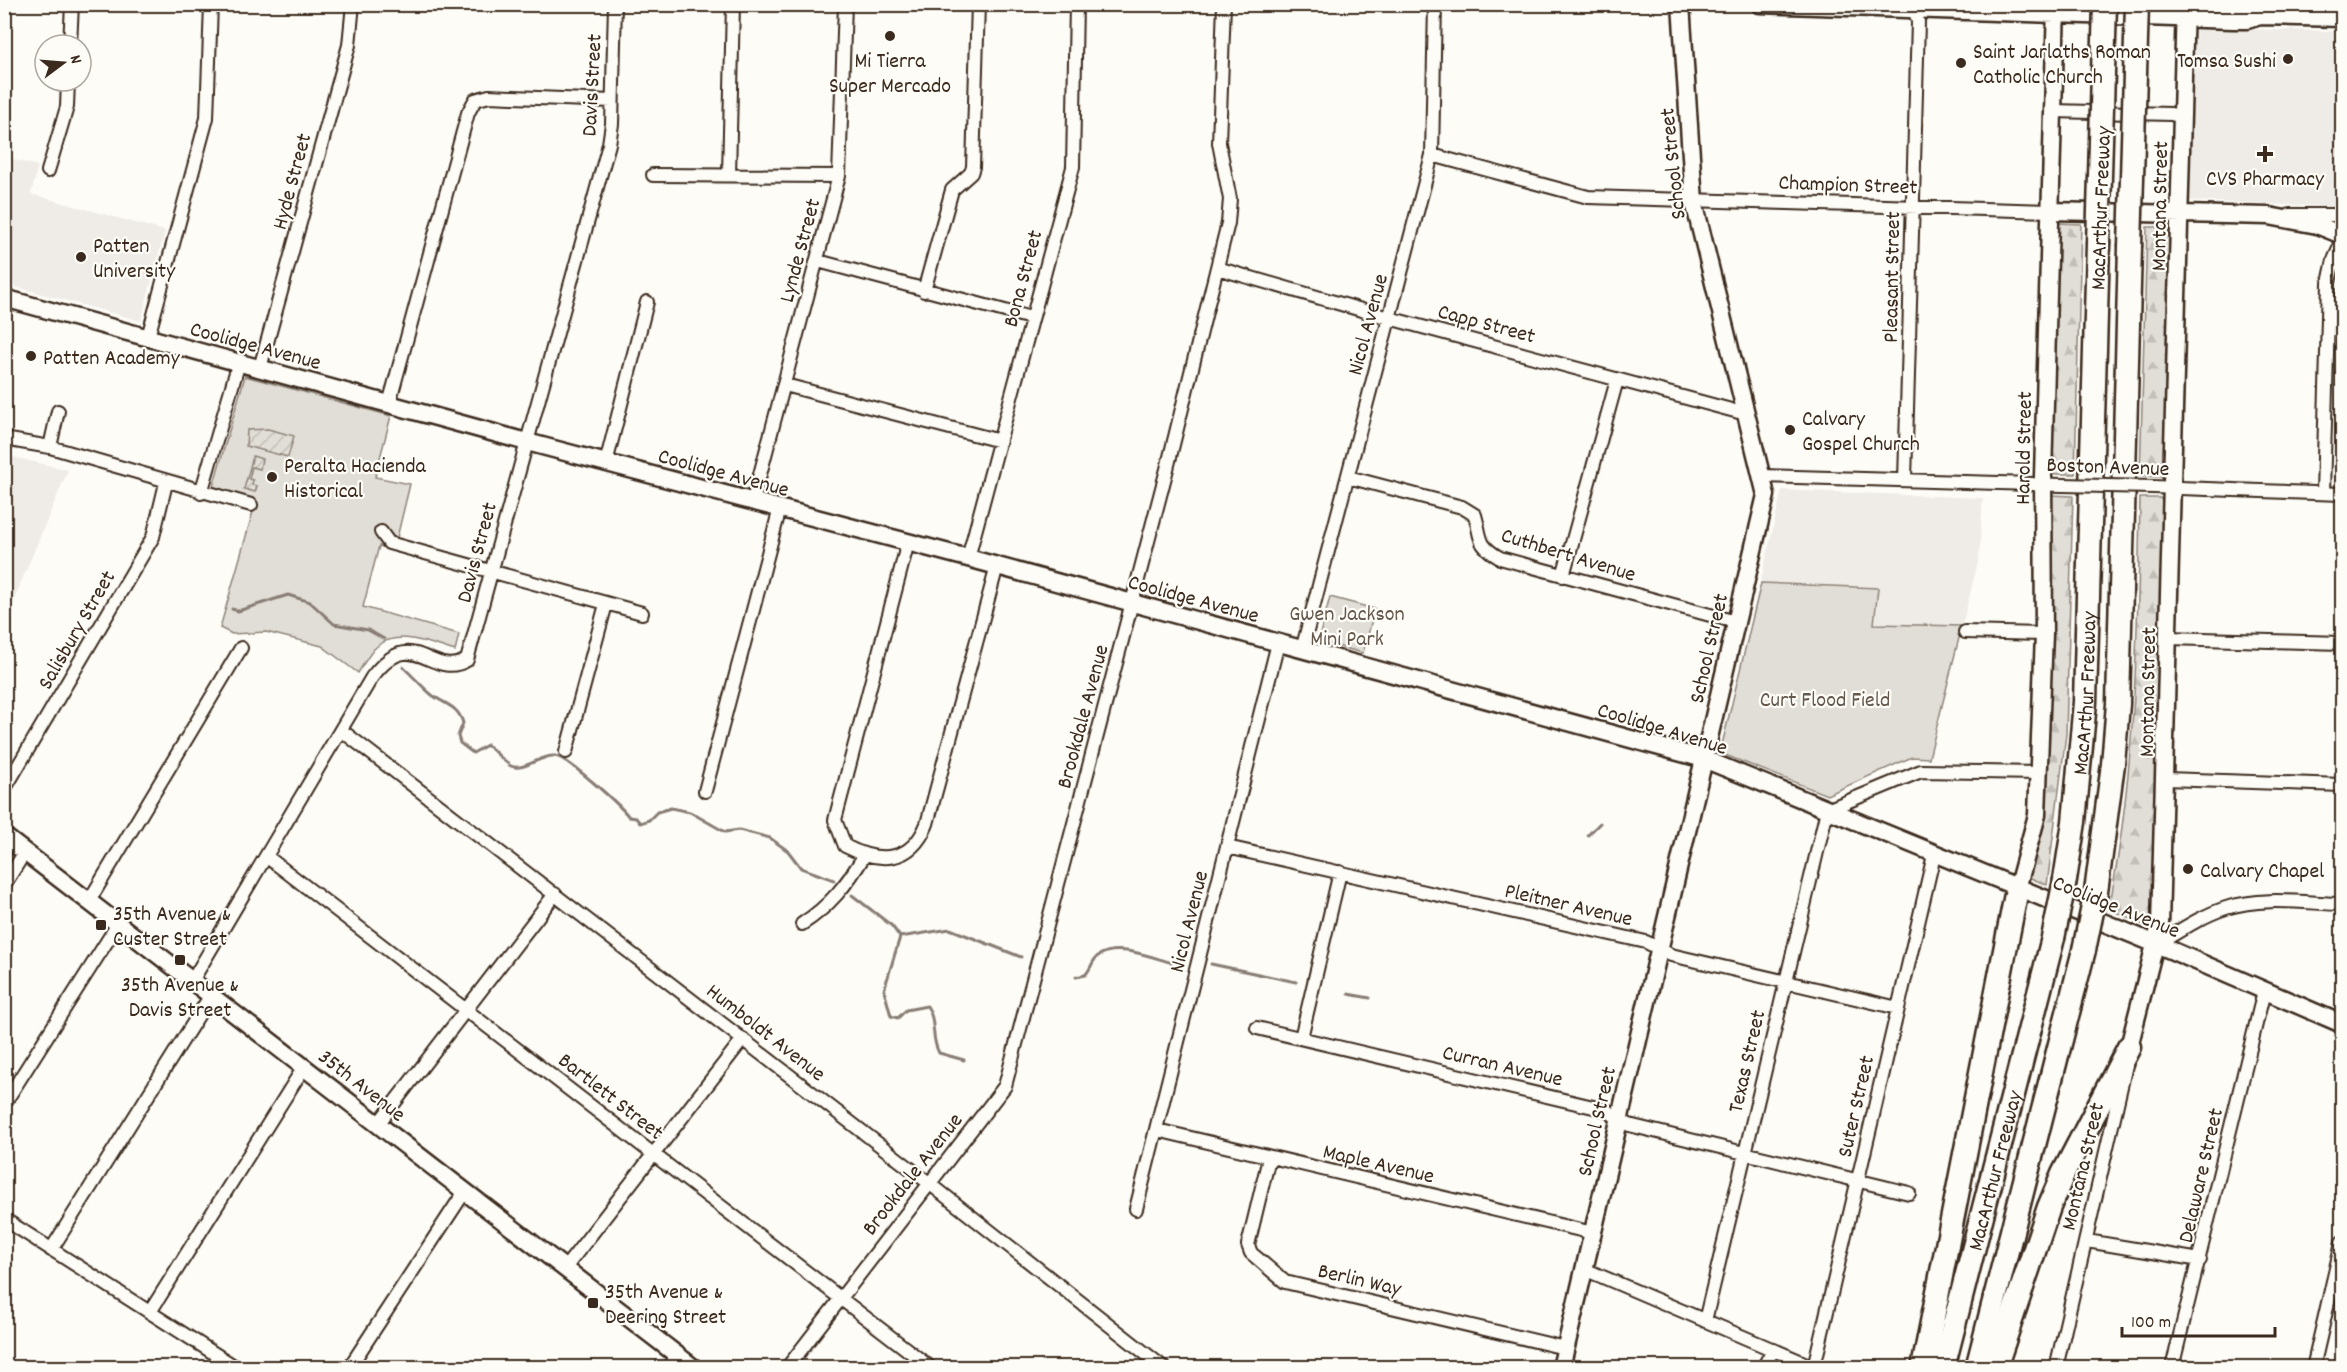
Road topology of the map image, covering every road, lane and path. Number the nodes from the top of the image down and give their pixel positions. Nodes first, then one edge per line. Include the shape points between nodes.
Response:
1 (72, 4) edge
2 (211, 4) edge
3 (353, 4) edge
4 (615, 4) edge
5 (733, 4) edge
6 (845, 4) edge
7 (978, 4) edge
8 (1076, 4) edge
9 (1224, 4) edge
10 (1435, 4) edge
11 (1681, 4) edge
12 (1760, 4) edge
13 (2105, 4) edge
14 (2137, 4) edge
15 (2222, 5) edge
16 (1849, 6) edge
17 (1914, 7) edge
18 (1997, 8) edge
19 (2056, 10) edge
20 (2287, 10) edge
21 (2185, 11) edge
22 (2260, 16) junction
23 (2343, 18) edge
24 (2207, 19) junction
25 (71, 33) edge
26 (68, 93) edge
27 (612, 101) junction
28 (2053, 111) junction
29 (2183, 117) junction
30 (1432, 155) junction
31 (48, 171) dead end
32 (729, 174) junction
33 (653, 175) dead end
34 (839, 176) junction
35 (1694, 202) junction
36 (1912, 208) junction
37 (2050, 211) junction
38 (2181, 214) junction
39 (2343, 215) edge
40 (2269, 216) junction
41 (2343, 235) edge
42 (2343, 242) edge
43 (818, 261) junction
44 (1217, 268) junction
45 (924, 291) junction
46 (4, 298) edge
47 (647, 302) dead end
48 (1031, 318) junction
49 (1389, 318) junction
50 (148, 337) junction
51 (238, 362) junction
52 (260, 368) junction
53 (1617, 380) junction
54 (784, 385) junction
55 (389, 404) junction
56 (58, 411) dead end
57 (1746, 414) junction
58 (4, 439) edge
59 (1000, 441) junction
60 (527, 442) junction
61 (51, 447) junction
62 (606, 463) junction
63 (1763, 476) junction
64 (1348, 477) junction
65 (1905, 480) junction
66 (166, 483) junction
67 (2043, 484) junction
68 (2173, 488) junction
69 (201, 493) junction
70 (2323, 493) junction
71 (2343, 494) edge
72 (753, 501) junction
73 (251, 505) dead end
74 (780, 508) junction
75 (381, 532) dead end
76 (908, 542) junction
77 (968, 558) junction
78 (997, 566) junction
79 (491, 570) junction
80 (1563, 576) junction
81 (1132, 603) junction
82 (606, 604) junction
83 (642, 614) dead end
84 (1736, 622) junction
85 (1965, 632) dead end
86 (2044, 633) junction
87 (2169, 638) junction
88 (1278, 643) junction
89 (2343, 644) edge
90 (241, 648) dead end
91 (1302, 650) junction
92 (341, 730) junction
93 (566, 752) dead end
94 (1704, 759) junction
95 (2039, 773) junction
96 (2166, 779) junction
97 (2343, 785) edge
98 (4, 790) edge
99 (705, 791) dead end
100 (1827, 810) junction
101 (4, 836) edge
102 (1227, 847) junction
103 (25, 852) junction
104 (1934, 855) junction
105 (266, 856) junction
106 (864, 856) junction
107 (1340, 872) junction
108 (4, 885) edge
109 (2017, 889) junction
110 (555, 894) junction
111 (89, 902) junction
112 (2343, 904) edge
113 (118, 924) junction
114 (802, 924) dead end
115 (2156, 945) junction
116 (1658, 948) junction
117 (192, 981) junction
118 (1786, 982) junction
119 (2264, 991) junction
120 (211, 995) junction
121 (1899, 1008) junction
122 (466, 1010) junction
123 (2343, 1024) edge
124 (1257, 1028) dead end
125 (1301, 1038) junction
126 (743, 1039) junction
127 (2129, 1047) junction
128 (304, 1067) junction
129 (4, 1104) edge
130 (1618, 1117) junction
131 (378, 1124) junction
132 (1157, 1130) junction
133 (1745, 1153) junction
134 (655, 1155) junction
135 (1269, 1158) junction
136 (1858, 1179) junction
137 (929, 1183) junction
138 (465, 1191) junction
139 (1910, 1193) dead end
140 (1136, 1209) dead end
141 (4, 1220) edge
142 (1593, 1233) junction
143 (2087, 1241) junction
144 (2343, 1242) edge
145 (51, 1250) junction
146 (2200, 1260) junction
147 (565, 1268) junction
148 (1584, 1269) junction
149 (842, 1298) junction
150 (150, 1312) junction
151 (1705, 1321) junction
152 (1565, 1348) junction
153 (1773, 1350) junction
154 (672, 1361) edge
155 (1815, 1367) edge
156 (237, 1368) edge
157 (349, 1368) edge
158 (694, 1368) edge
159 (787, 1368) edge
160 (931, 1368) edge
161 (1164, 1368) edge
162 (1561, 1368) edge
163 (1763, 1368) edge
164 (1923, 1368) edge
165 (1943, 1368) edge
166 (1977, 1368) edge
167 (1995, 1368) edge
168 (2056, 1368) edge
169 (2172, 1368) edge
170 (2313, 1368) edge

1 - 25 street
2 - 50 street via 207,118
3 - 52 street, Hyde Street via 349,45
4 - 27 street, Davis Street
5 - 32 street
6 - 34 street, Lynde Street
7 - 45 street via 973,167 952,190
8 - 48 street, Bona Street via 1073,167
9 - 44 street, Brookdale Avenue via 1219,143 1230,200
10 - 30 street, Nicol Avenue
11 - 35 street, School Street
12 - 16 street
13 - 165 highway, MacArthur Freeway, bridge via 2085,702 2074,822 2053,939
14 - 166 highway, MacArthur Freeway, bridge via 2114,764 2084,950
15 - 22 street
15 - 24 street
16 - 17 street
17 - 18 street
17 - 36 street, Pleasant Street via 1918,22
18 - 19 street
19 - 21 street
19 - 28 street, Harold Street
20 - 22 street
20 - 23 street
21 - 24 street
21 - 29 street, Montana Street
22 - 24 street via 2247,20
26 - 31 street
27 - 55 street via 489,96 475,100 468,113
27 - 60 street, Davis Street via 609,144
28 - 29 street
28 - 37 street, Harold Street
29 - 38 street, Montana Street
30 - 35 street, Champion Street via 1588,198
30 - 49 street, Nicol Avenue
32 - 33 street
32 - 34 street
34 - 43 street, Lynde Street
35 - 36 street, Champion Street
35 - 57 street, School Street
36 - 37 street, Champion Street
36 - 65 street, Pleasant Street
37 - 38 street, Champion Street
37 - 67 street, Harold Street
38 - 40 street, Champion Street
38 - 68 street, Montana Street
39 - 40 street, Champion Street
40 - 41 street, Champion Street via 2317,225
42 - 70 street via 2328,283
43 - 45 street
43 - 54 street, Lynde Street
44 - 49 street, Capp Street
44 - 81 street, Brookdale Avenue
45 - 48 street
46 - 50 street, Coolidge Avenue
47 - 62 street
48 - 59 street, Bona Street
49 - 53 street, Capp Street
49 - 64 street, Nicol Avenue
50 - 51 street, Coolidge Avenue
51 - 52 street, Coolidge Avenue
51 - 69 street
52 - 55 street, Coolidge Avenue
53 - 57 street, Capp Street
53 - 80 street
54 - 59 street
54 - 72 street, Lynde Street
55 - 60 street, Coolidge Avenue
56 - 61 street
57 - 63 street, School Street
58 - 61 street
59 - 77 street, Bona Street
60 - 62 street, Coolidge Avenue
60 - 79 street, Davis Street
61 - 66 street
62 - 72 street, Coolidge Avenue
63 - 65 street, Boston Avenue
63 - 84 street, School Street via 1766,495
64 - 80 street, Cuthbert Avenue via 1462,507 1475,516 1484,549 1500,558
64 - 91 street, Nicol Avenue
65 - 67 street, Boston Avenue
66 - 69 street
66 - 98 street, Salisbury Street via 153,537
67 - 68 street, Boston Avenue, bridge
67 - 86 street, Harold Street
68 - 70 street, Boston Avenue
68 - 87 street, Montana Street
69 - 73 street
70 - 71 street, Boston Avenue
72 - 74 street, Coolidge Avenue
74 - 76 street, Coolidge Avenue
74 - 99 street
75 - 79 street via 389,543
76 - 77 street, Coolidge Avenue
76 - 106 street via 835,820 845,846
77 - 78 street, Coolidge Avenue
78 - 81 street, Coolidge Avenue
78 - 106 street via 920,841 901,857
79 - 82 street
79 - 92 street, Davis Street via 467,660 450,665 407,652 397,653 384,661 372,677
80 - 84 street, Cuthbert Avenue
81 - 88 street, Coolidge Avenue
81 - 137 street, Brookdale Avenue via 1005,1086
82 - 83 street
82 - 93 street
84 - 94 street, School Street
85 - 86 street
86 - 95 street, Harold Street
87 - 89 street
87 - 96 street, Montana Street
88 - 91 street, Coolidge Avenue
88 - 102 street, Nicol Avenue
90 - 111 street
91 - 94 street, Coolidge Avenue
92 - 105 street, Davis Street
92 - 110 street, Humboldt Avenue
94 - 100 street, Coolidge Avenue
94 - 116 street, School Street
95 - 100 street via 1921,771
95 - 109 street, Harold Street via 2037,815
96 - 97 street
96 - 115 street, Montana Street
100 - 104 street, Coolidge Avenue
100 - 118 street, Texas Street
101 - 103 street, 35th Avenue
102 - 107 street, Pleitner Avenue
102 - 132 street, Nicol Avenue
103 - 108 street
103 - 111 street, 35th Avenue
104 - 109 street, Coolidge Avenue
104 - 121 street, Suter Street
105 - 117 street, Davis Street
105 - 122 street, Bartlett Street
106 - 114 street via 843,890
107 - 116 street, Pleitner Avenue via 1646,942
107 - 125 street
109 - 115 street, Coolidge Avenue
109 - 164 highway
110 - 122 street
110 - 126 street, Humboldt Avenue
111 - 113 street, 35th Avenue
112 - 115 street via 2242,904 2212,914
113 - 117 street, 35th Avenue
113 - 129 street
115 - 119 street, Coolidge Avenue
115 - 127 street, Montana Street
116 - 118 street, Pleitner Avenue via 1671,955
116 - 130 street, School Street
117 - 120 street, 35th Avenue
118 - 121 street, Pleitner Avenue
118 - 133 street, Texas Street
119 - 123 street, Coolidge Avenue
119 - 146 street, Delaware Street
120 - 128 street, 35th Avenue
120 - 145 street
121 - 136 street, Suter Street
122 - 131 street
122 - 134 street, Bartlett Street
124 - 125 street, Curran Avenue
125 - 130 street, Curran Avenue via 1606,1110
126 - 134 street
126 - 137 street, Humboldt Avenue
127 - 143 street, Montana Street
127 - 167 highway via 2049,1207
128 - 131 street, 35th Avenue
128 - 150 street
130 - 133 street, Curran Avenue via 1629,1125
130 - 142 street, School Street
131 - 138 street, 35th Avenue
132 - 135 street, Maple Avenue
132 - 140 street, Nicol Avenue
133 - 136 street, Curran Avenue
133 - 151 street, Texas Street
134 - 147 street
134 - 149 street, Bartlett Street
135 - 142 street, Maple Avenue
135 - 152 street, Berlin Way via 1248,1245 1251,1253 1285,1282
136 - 139 street, Curran Avenue
136 - 155 street, Suter Street
137 - 149 street, Brookdale Avenue
137 - 161 street, Humboldt Avenue
138 - 147 street, 35th Avenue
138 - 157 street
141 - 145 street
142 - 148 street, School Street
143 - 146 street
143 - 168 street, Montana Street
144 - 170 street
145 - 150 street
146 - 169 street, Delaware Street
147 - 154 street, 35th Avenue
148 - 151 street
148 - 152 street, School Street
149 - 159 street, Brookdale Avenue
149 - 160 street, Bartlett Street
150 - 156 street
151 - 153 street
152 - 162 street, School Street
153 - 155 street
153 - 163 street
154 - 158 street, 35th Avenue

